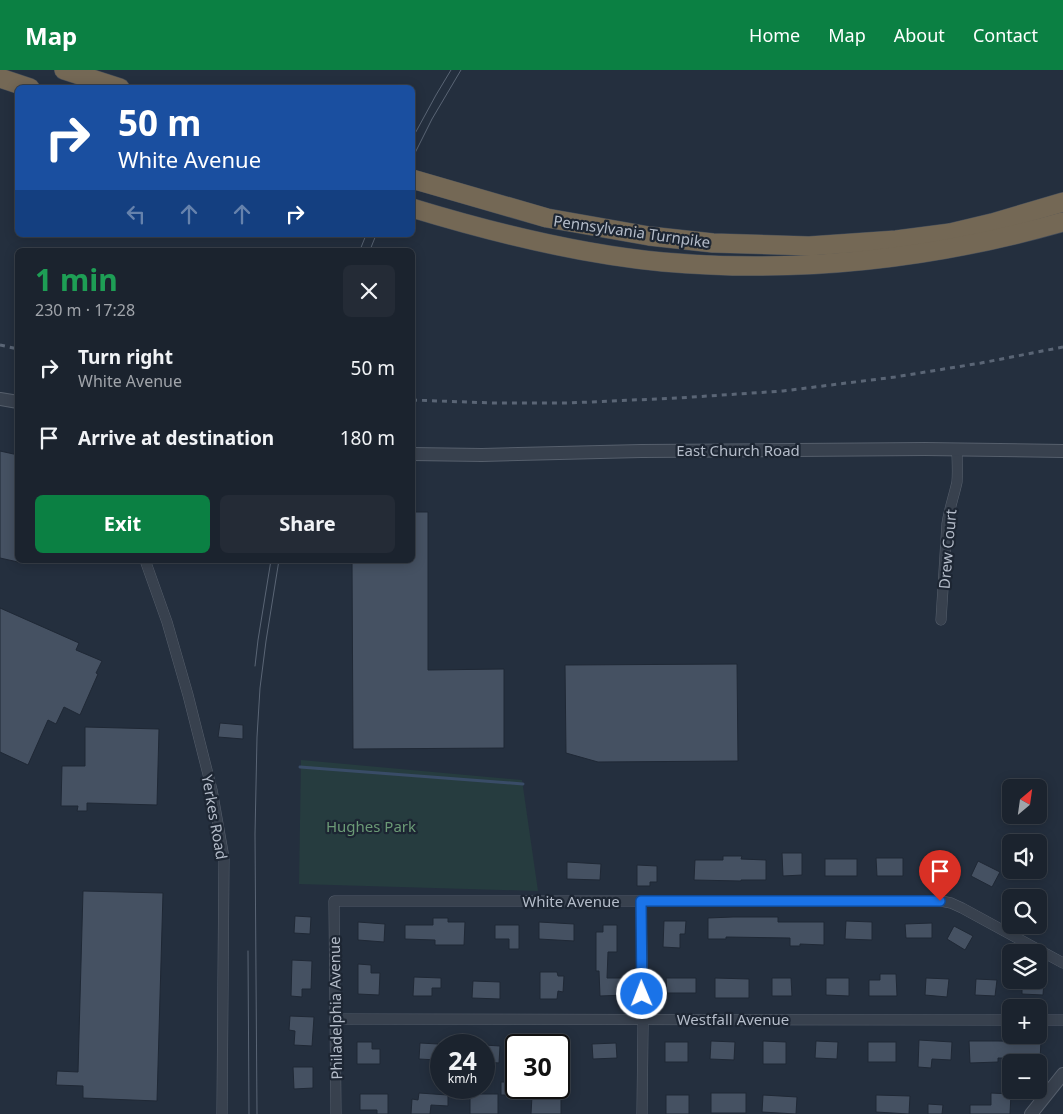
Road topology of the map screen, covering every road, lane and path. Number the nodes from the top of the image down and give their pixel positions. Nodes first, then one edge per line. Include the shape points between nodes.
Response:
1 (64, 70) edge
2 (0, 78) edge
3 (21, 85) edge
4 (111, 85) edge
5 (415, 180) edge
6 (1063, 202) edge
7 (421, 211) edge
8 (1063, 222) edge
9 (0, 399) edge
10 (15, 402) edge
11 (957, 450) junction
12 (1063, 451) edge
13 (415, 454) edge
14 (146, 563) edge
15 (942, 620) dead end
16 (334, 901) joint
17 (641, 901) junction
18 (1063, 962) edge
19 (335, 1019) junction
20 (643, 1019) junction
21 (1002, 1020) edge
22 (1047, 1020) edge
23 (1063, 1020) edge
24 (1063, 1074) edge
25 (222, 1114) edge
26 (336, 1114) edge
27 (642, 1114) edge
28 (1031, 1114) edge

1 - 4 highway
2 - 3 highway
5 - 6 highway, Pennsylvania Turnpike via 546,218 649,236 713,243 809,246 896,240 950,233
7 - 8 highway, Pennsylvania Turnpike via 572,248 662,262 714,266 880,260 976,244
9 - 10 street
11 - 12 street, East Church Road
11 - 13 street, East Church Road
11 - 15 street, Drew Court via 957,479 947,524
14 - 25 street, Yerkes Road via 189,698 212,790 224,858
16 - 17 street, White Avenue
16 - 19 street, Philadelphia Avenue
17 - 18 street, White Avenue via 951,902
17 - 20 street
19 - 20 street, Westfall Avenue
19 - 26 street, Philadelphia Avenue
20 - 21 street, Westfall Avenue
20 - 27 street
22 - 23 street
24 - 28 street

